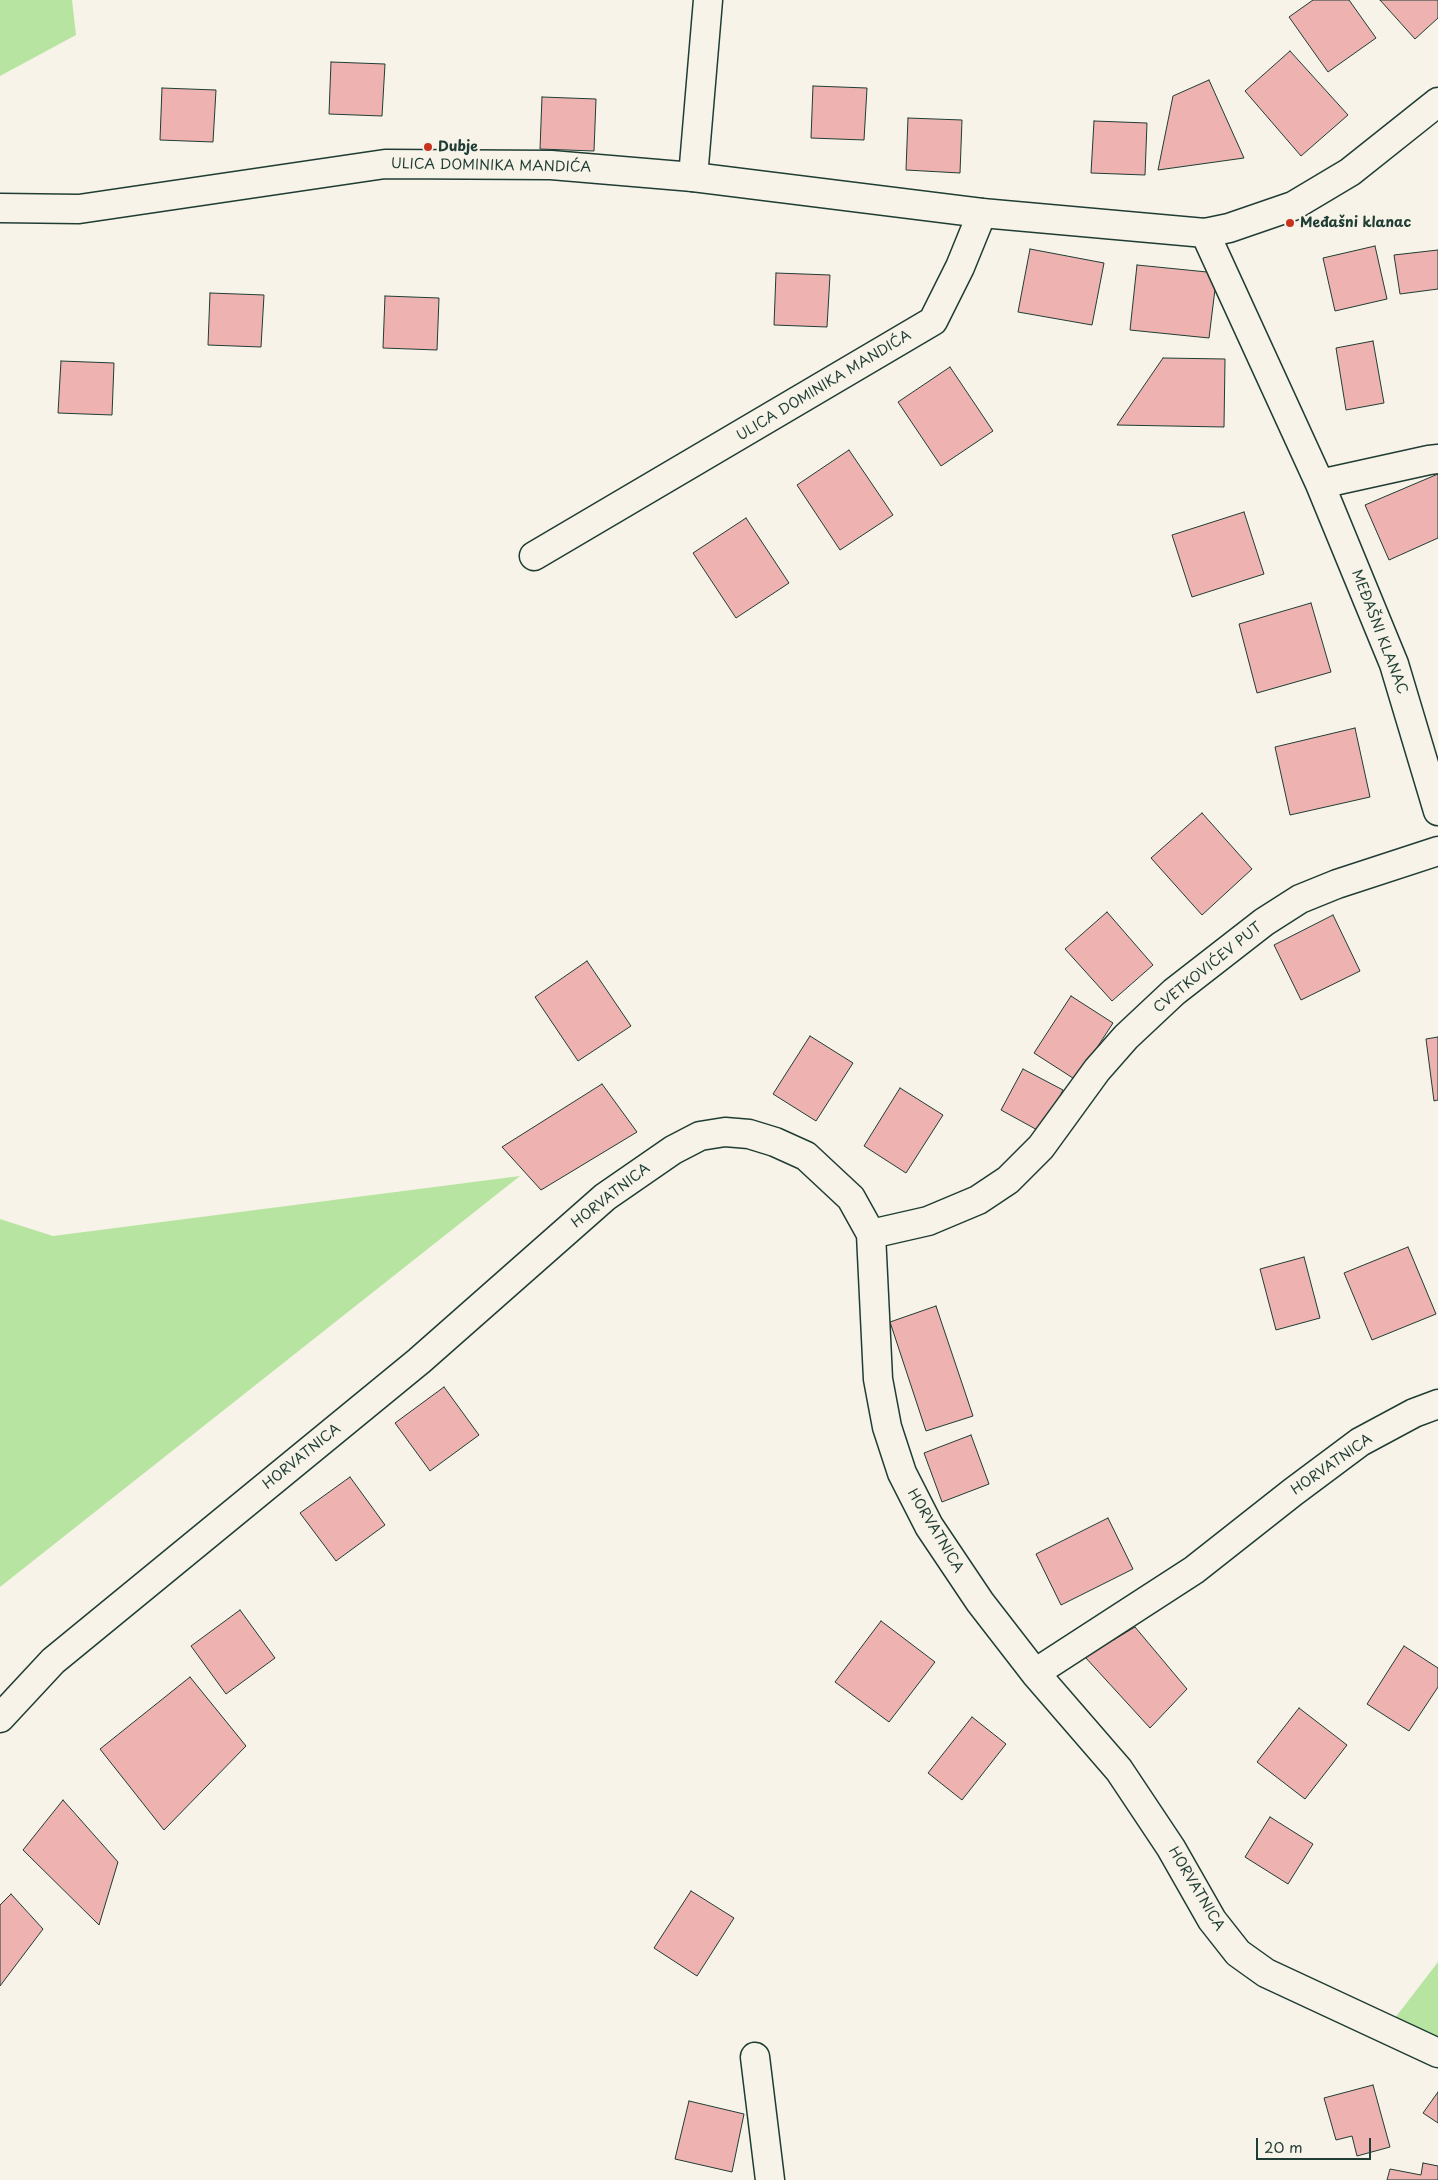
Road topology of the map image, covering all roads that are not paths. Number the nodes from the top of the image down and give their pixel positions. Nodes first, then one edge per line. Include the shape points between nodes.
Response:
1 (708, 0) edge
2 (1438, 102) edge
3 (694, 177) junction
4 (0, 208) edge
5 (982, 213) junction
6 (1205, 233) junction
7 (1438, 459) edge
8 (1320, 484) junction
9 (534, 556) dead end
10 (1438, 811) edge
11 (1438, 851) edge
12 (871, 1234) junction
13 (1438, 1404) edge
14 (1035, 1673) junction
15 (0, 1718) edge
16 (1438, 2053) edge
17 (755, 2057) dead end
18 (770, 2180) edge

1 - 3 street
2 - 6 street, ULICA DOMINIKA MANDIĆA via 1350,172 1293,206
3 - 4 street, ULICA DOMINIKA MANDIĆA via 551,164 385,164 78,209
3 - 5 street, ULICA DOMINIKA MANDIĆA
5 - 6 street, ULICA DOMINIKA MANDIĆA
5 - 9 street, ULICA DOMINIKA MANDIĆA via 933,321
6 - 8 street, MEĐAŠNI KLANAC
7 - 8 street
8 - 10 street, MEĐAŠNI KLANAC via 1394,664
11 - 12 street, CVETKOVIĆEV PUT via 1300,899 1264,922 1174,992 1126,1037 1097,1070 1041,1147 1008,1180 978,1200 928,1221
12 - 14 street, HORVATNICA via 878,1379 887,1427 902,1473 934,1534 980,1602
12 - 15 street, HORVATNICA via 850,1198 834,1182 806,1156 775,1142 749,1134 725,1132 700,1136 673,1150 605,1197 418,1361 54,1662
13 - 14 street, HORVATNICA via 1360,1442 1194,1570
14 - 16 street, HORVATNICA via 1119,1770 1171,1848 1212,1920 1238,1953 1266,1973
17 - 18 street

